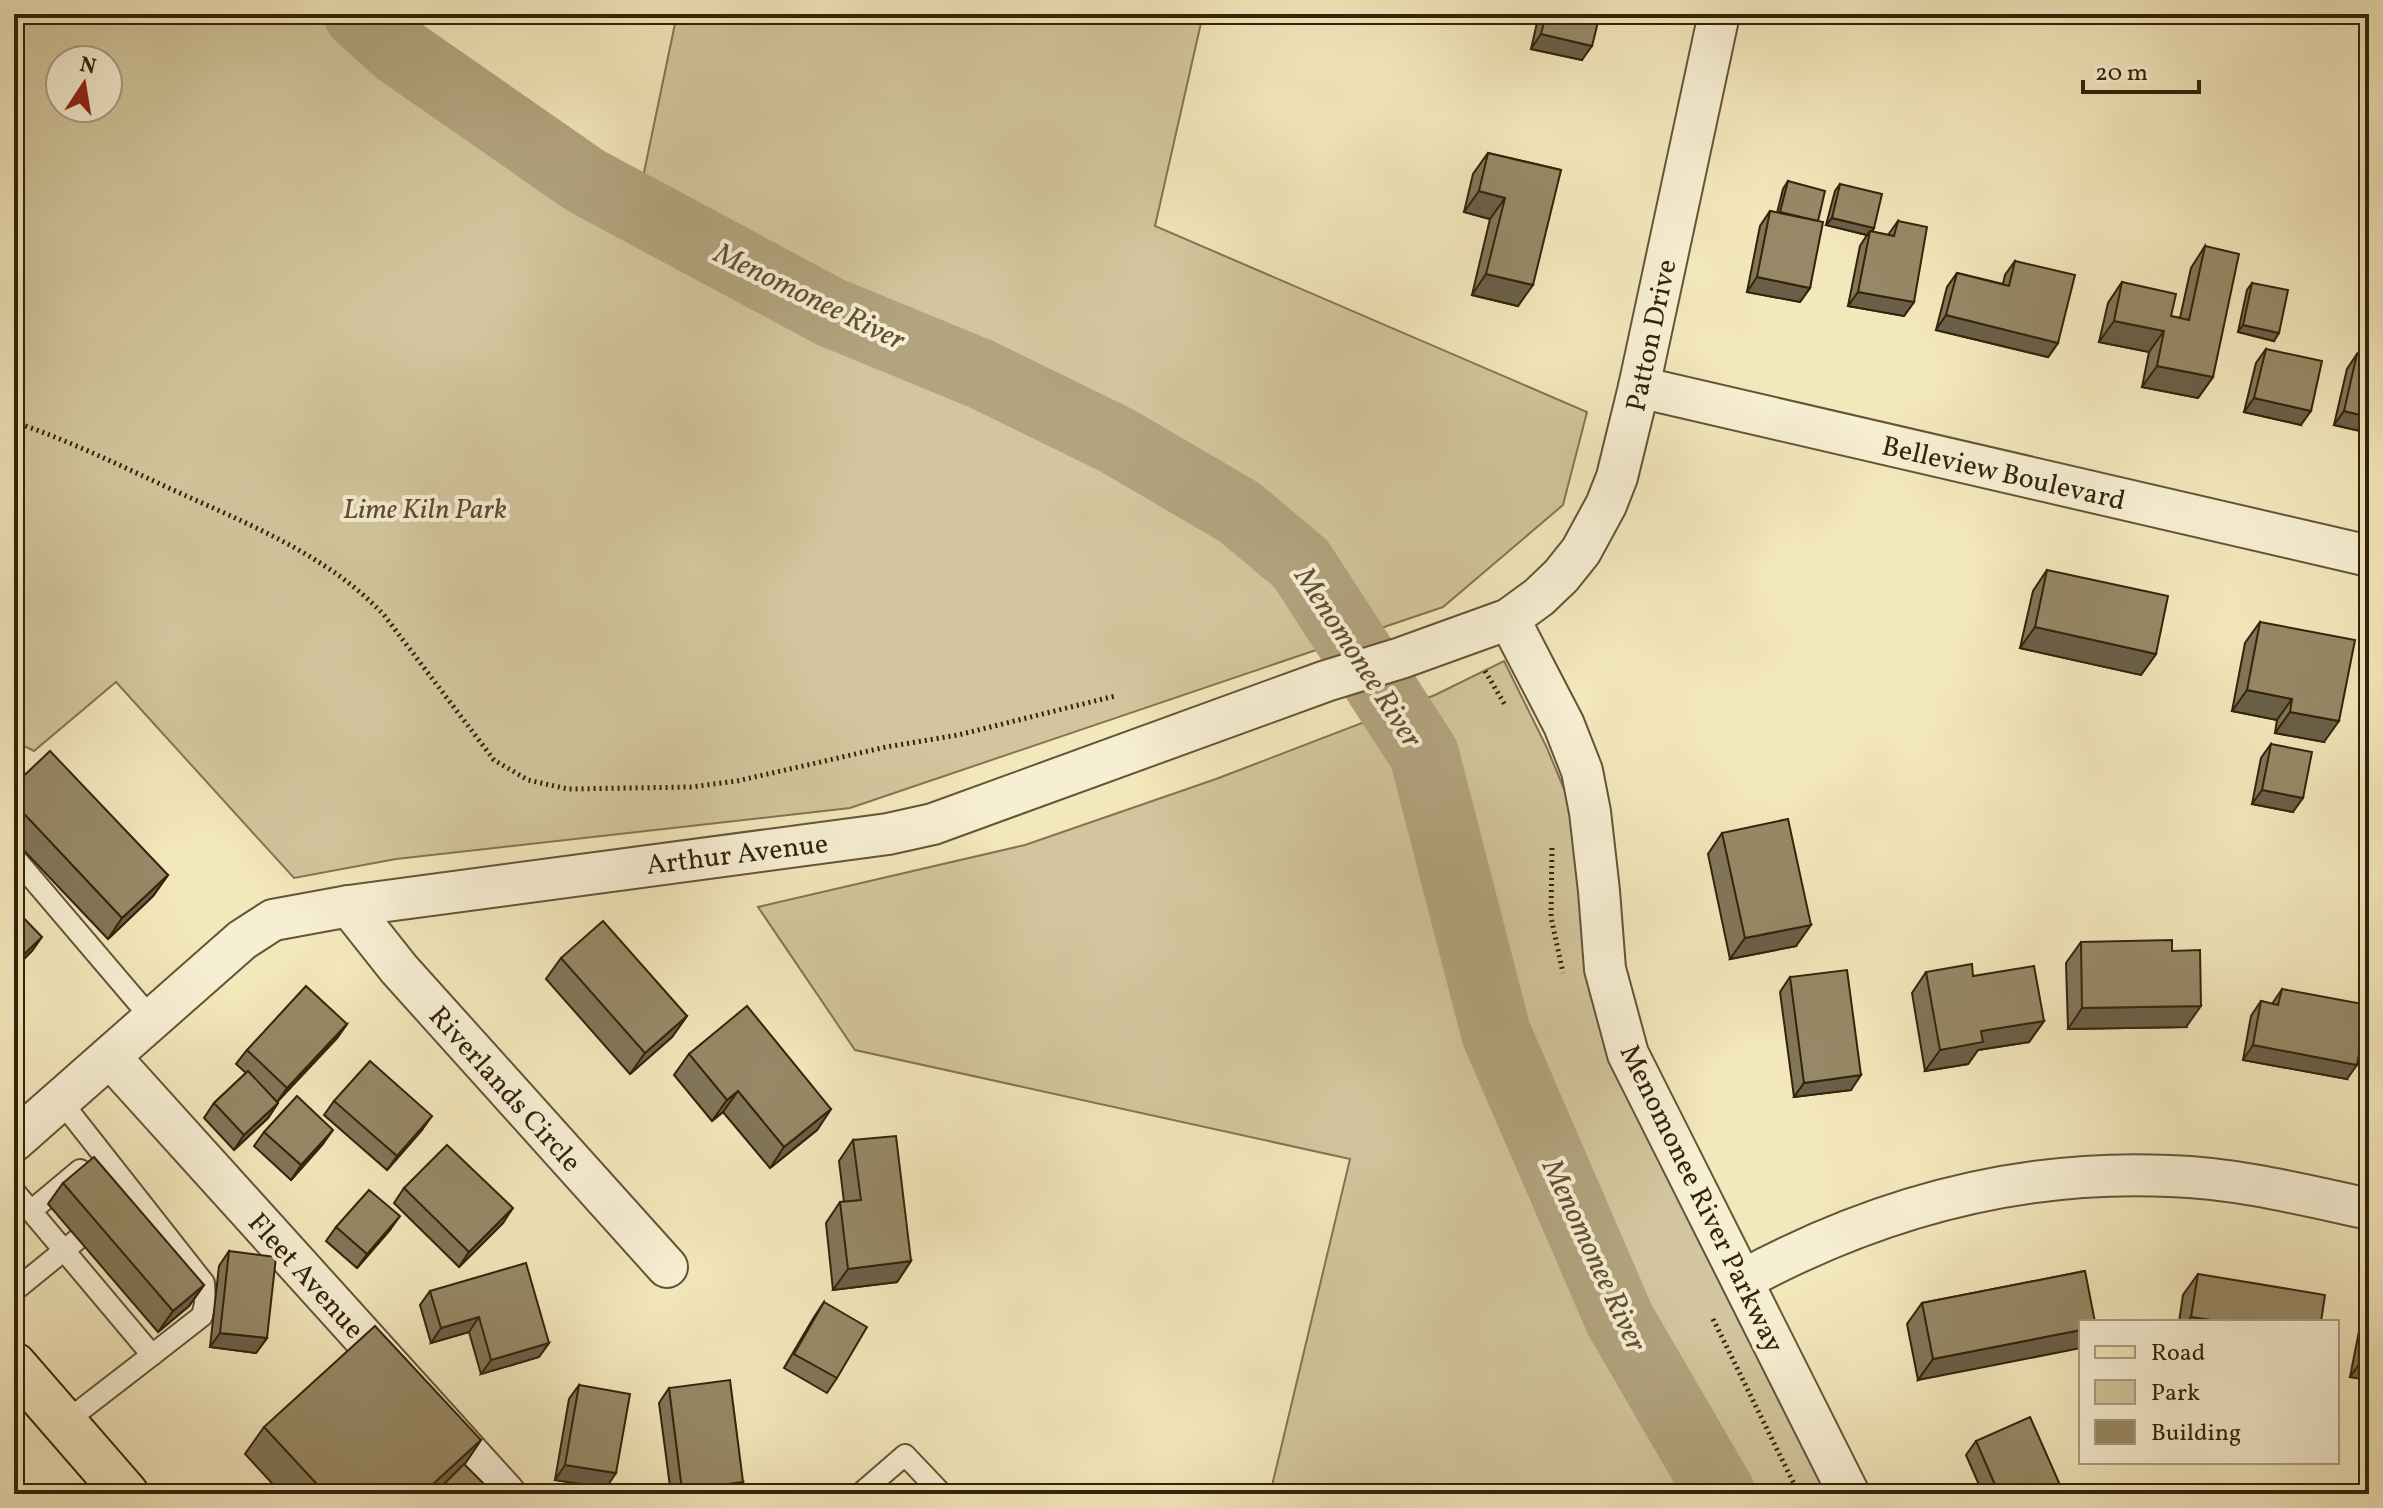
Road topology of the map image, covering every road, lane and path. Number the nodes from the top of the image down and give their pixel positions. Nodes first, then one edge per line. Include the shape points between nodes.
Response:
1 (1719, 14) edge
2 (1639, 387) junction
3 (14, 422) edge
4 (14, 462) edge
5 (19, 487) dead end
6 (2369, 556) edge
7 (1509, 619) junction
8 (1115, 696) dead end
9 (14, 857) edge
10 (349, 906) junction
11 (152, 1019) junction
12 (110, 1057) junction
13 (60, 1100) junction
14 (14, 1141) edge
15 (101, 1152) junction
16 (14, 1191) edge
17 (2369, 1209) edge
18 (31, 1211) junction
19 (71, 1245) junction
20 (667, 1267) dead end
21 (1743, 1280) junction
22 (14, 1291) edge
23 (152, 1355) junction
24 (14, 1365) edge
25 (64, 1423) junction
26 (126, 1494) edge
27 (505, 1494) edge
28 (860, 1494) edge
29 (942, 1494) edge
30 (1849, 1494) edge

1 - 2 street, Patton Drive
2 - 6 street, Belleview Boulevard
2 - 7 street, Patton Drive via 1617,477 1581,551 1539,597
3 - 8 path via 268,533 334,572 384,615 494,760 549,787 599,790 737,781
4 - 5 path
7 - 10 street, Arthur Avenue via 933,824
7 - 21 street, Menomonee River Parkway via 1582,771 1605,969 1628,1054
9 - 11 lane
10 - 11 street, Arthur Avenue via 273,920 242,940
10 - 20 street, Riverlands Circle via 409,981
11 - 12 street, Arthur Avenue
12 - 13 street, Arthur Avenue
12 - 27 street, Fleet Avenue
13 - 14 street, Arthur Avenue
13 - 15 lane
15 - 18 lane
15 - 23 lane via 127,1198 204,1283 202,1316
16 - 18 lane
17 - 21 street via 2173,1176 2092,1175 2019,1183 1878,1218
18 - 19 lane
19 - 22 lane
19 - 23 lane via 125,1308
21 - 30 street, Menomonee River Parkway
23 - 25 lane
24 - 25 main road
25 - 26 main road
28 - 29 lane via 905,1455

